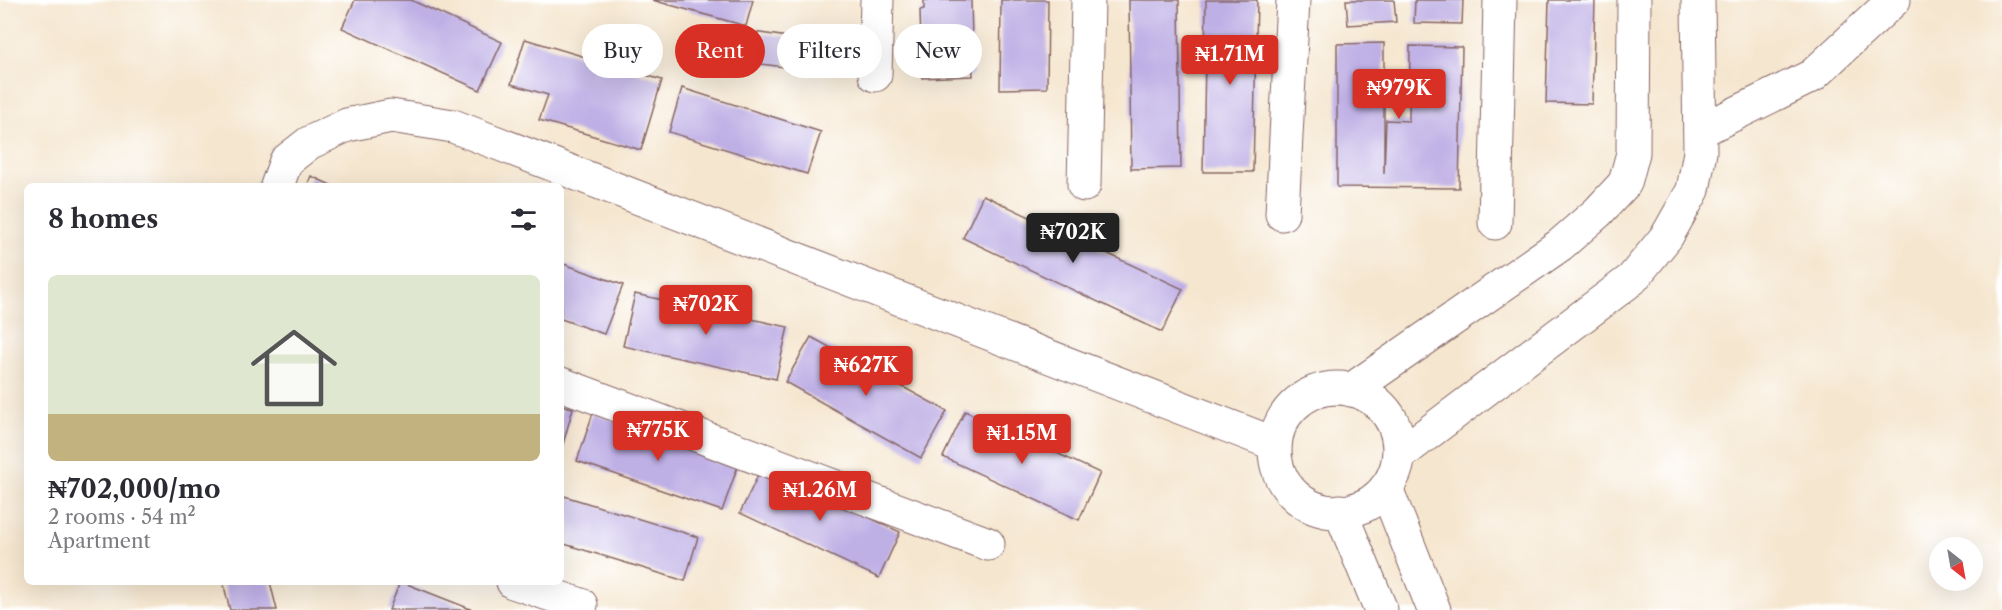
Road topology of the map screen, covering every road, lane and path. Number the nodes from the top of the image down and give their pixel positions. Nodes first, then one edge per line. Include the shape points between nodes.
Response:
1 (877, 0) edge
2 (1088, 0) edge
3 (1293, 0) edge
4 (1500, 0) edge
5 (1634, 0) edge
6 (1698, 0) edge
7 (1894, 0) edge
8 (876, 24) edge
9 (1700, 131) junction
10 (278, 183) edge
11 (1084, 185) dead end
12 (1282, 214) dead end
13 (1495, 223) dead end
14 (564, 385) edge
15 (1351, 390) junction
16 (1275, 444) junction
17 (1399, 455) junction
18 (1386, 488) junction
19 (1340, 512) junction
20 (988, 544) dead end
21 (522, 585) edge
22 (581, 605) dead end
23 (1381, 610) edge
24 (1434, 610) edge

1 - 8 street
2 - 11 street
3 - 12 street
4 - 13 street
5 - 15 street via 1633,153 1625,183 1560,245
6 - 9 street
7 - 9 street via 1812,76
9 - 17 street via 1693,190 1666,236 1632,279
10 - 16 street via 286,161 309,143 347,125 391,116 453,126
14 - 20 street
15 - 16 street via 1334,388 1301,400 1279,427
15 - 17 street via 1382,407 1398,437
16 - 19 street via 1279,471 1292,493 1306,504
17 - 18 street
18 - 19 street via 1358,508
18 - 24 street
19 - 23 street
21 - 22 street

